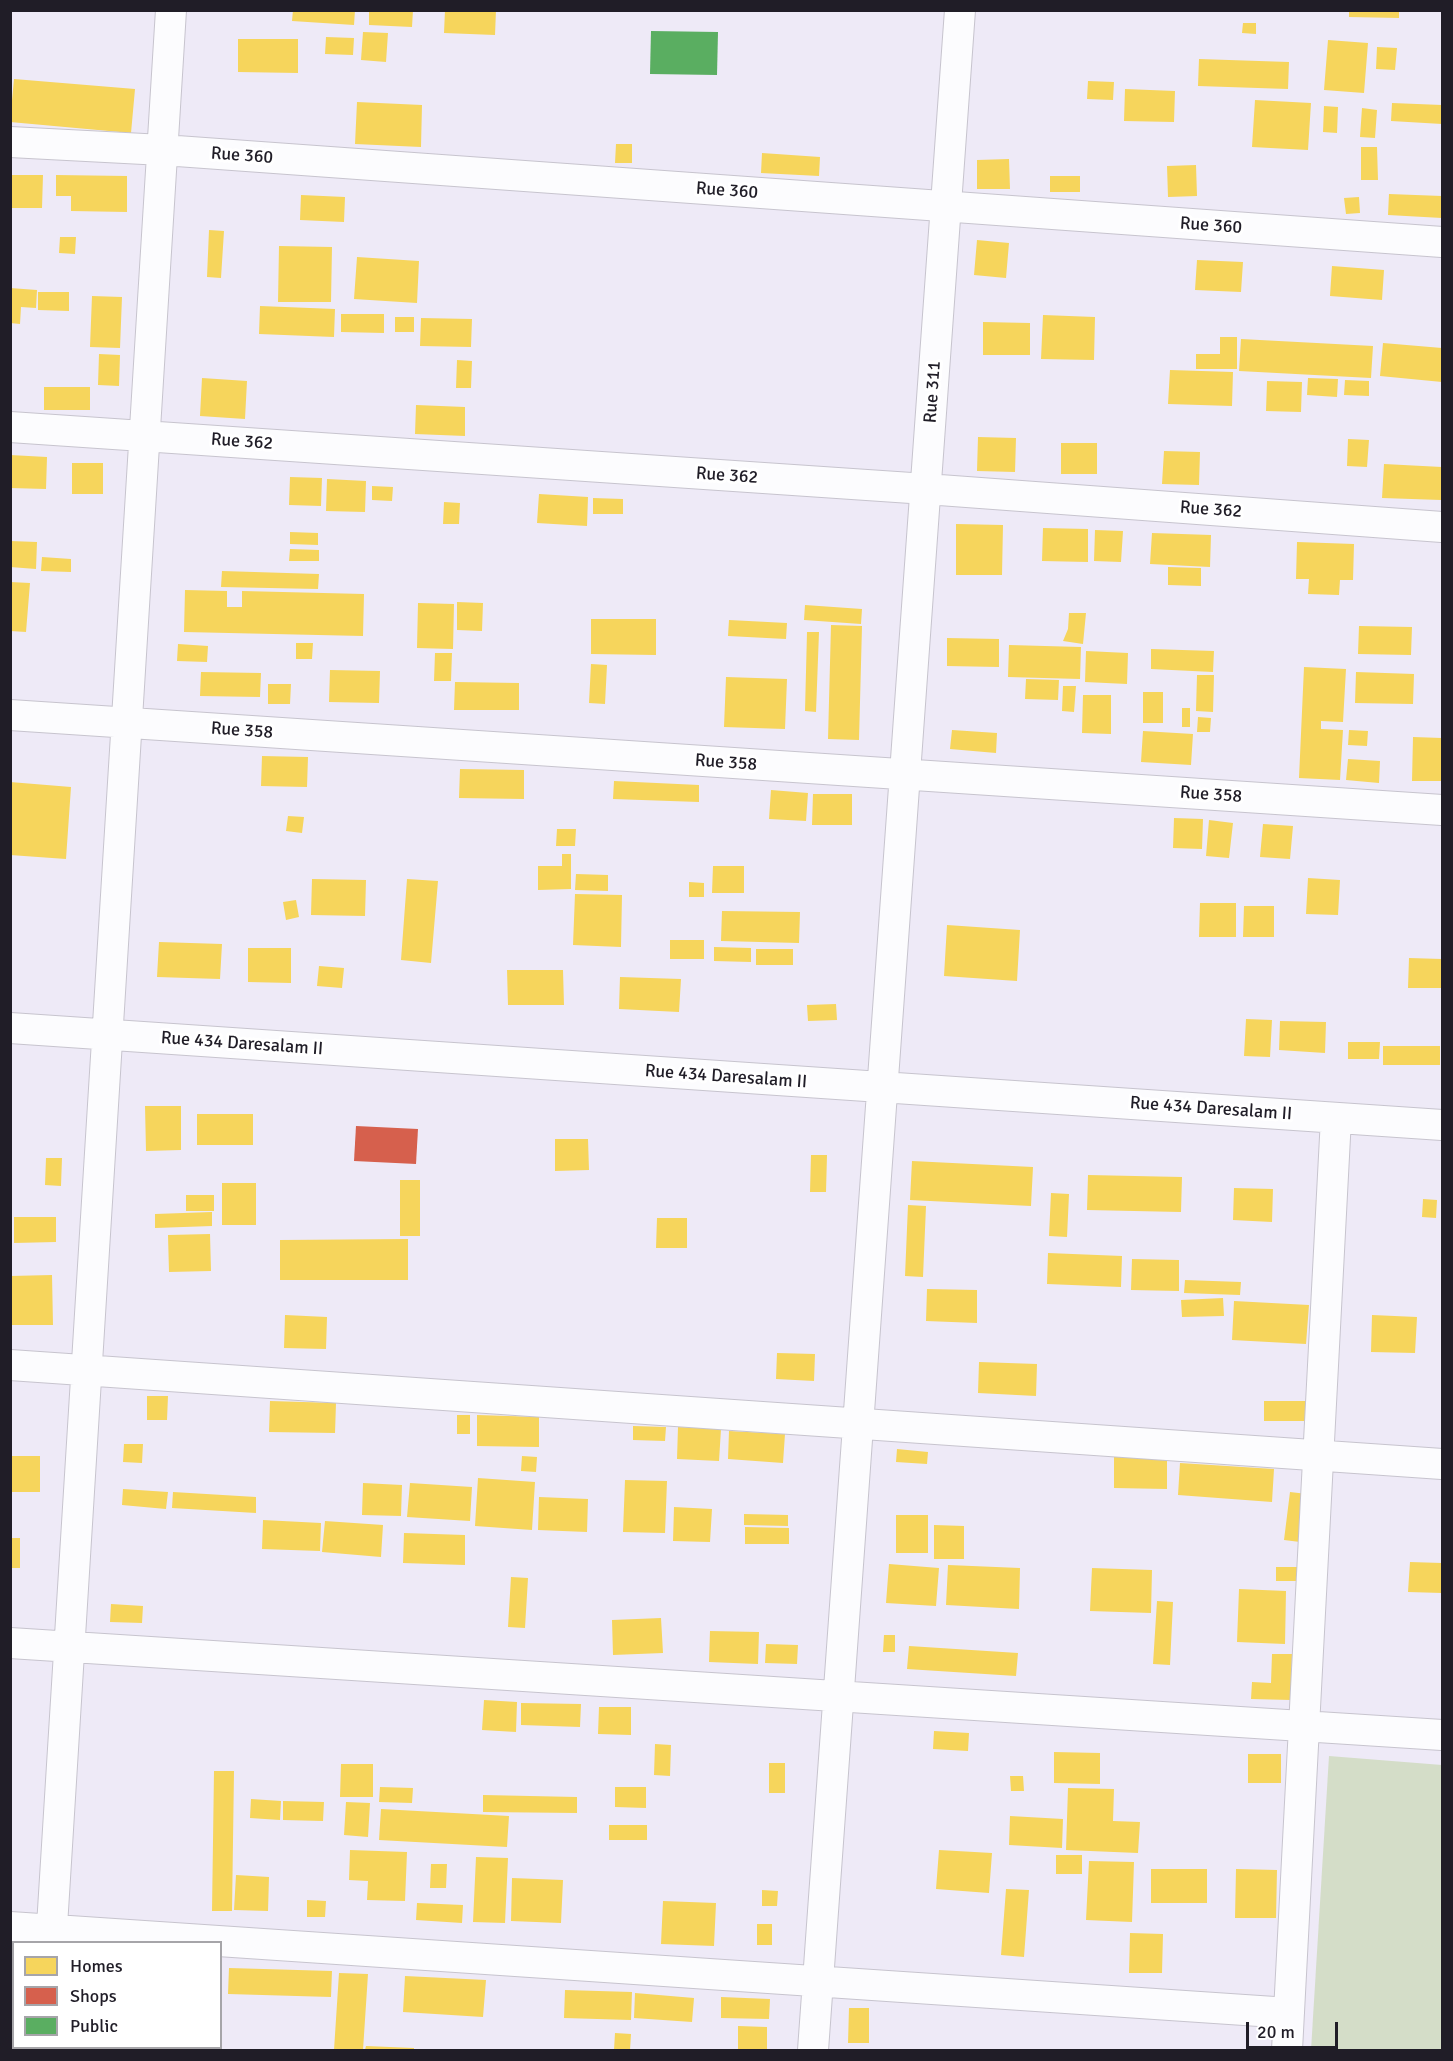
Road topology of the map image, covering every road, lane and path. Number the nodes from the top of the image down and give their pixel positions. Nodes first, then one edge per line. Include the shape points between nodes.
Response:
1 (171, 10) edge
2 (960, 10) edge
3 (10, 142) edge
4 (163, 150) junction
5 (946, 207) junction
6 (1443, 242) edge
7 (10, 427) edge
8 (145, 435) junction
9 (926, 489) junction
10 (1443, 527) edge
11 (10, 715) edge
12 (127, 723) junction
13 (905, 774) junction
14 (1443, 810) edge
15 (10, 1028) edge
16 (108, 1035) junction
17 (883, 1087) junction
18 (1336, 1118) junction
19 (1443, 1125) edge
20 (10, 1365) edge
21 (87, 1370) junction
22 (858, 1423) junction
23 (1318, 1455) junction
24 (1443, 1464) edge
25 (10, 1642) edge
26 (70, 1646) junction
27 (839, 1696) junction
28 (1304, 1726) junction
29 (1443, 1735) edge
30 (10, 1927) edge
31 (51, 1936) edge
32 (136, 1941) edge
33 (222, 1946) edge
34 (818, 1981) junction
35 (1289, 2013) junction
36 (813, 2050) edge
37 (1287, 2050) edge

1 - 4 street
2 - 5 street, Rue 311
3 - 4 street, Rue 360
4 - 5 street, Rue 360
4 - 8 street
5 - 6 street, Rue 360
5 - 9 street, Rue 311
7 - 8 street, Rue 362
8 - 9 street, Rue 362
8 - 12 street
9 - 10 street, Rue 362
9 - 13 street, Rue 311
11 - 12 street, Rue 358
12 - 13 street, Rue 358
12 - 16 street
13 - 14 street, Rue 358
13 - 17 street, Rue 311
15 - 16 street, Rue 434 Daresalam II
16 - 17 street, Rue 434 Daresalam II
16 - 21 street
17 - 18 street, Rue 434 Daresalam II
17 - 22 street, Rue 311
18 - 19 street, Rue 434 Daresalam II
18 - 23 street
20 - 21 street
21 - 22 street
21 - 26 street
22 - 23 street
22 - 27 street, Rue 311
23 - 24 street
23 - 28 street
25 - 26 street
26 - 27 street
26 - 31 street
27 - 28 street
27 - 34 street, Rue 311
28 - 29 street
28 - 35 street
30 - 31 street
31 - 32 street
33 - 34 street
34 - 35 street
34 - 36 street, Rue 311
35 - 37 street

